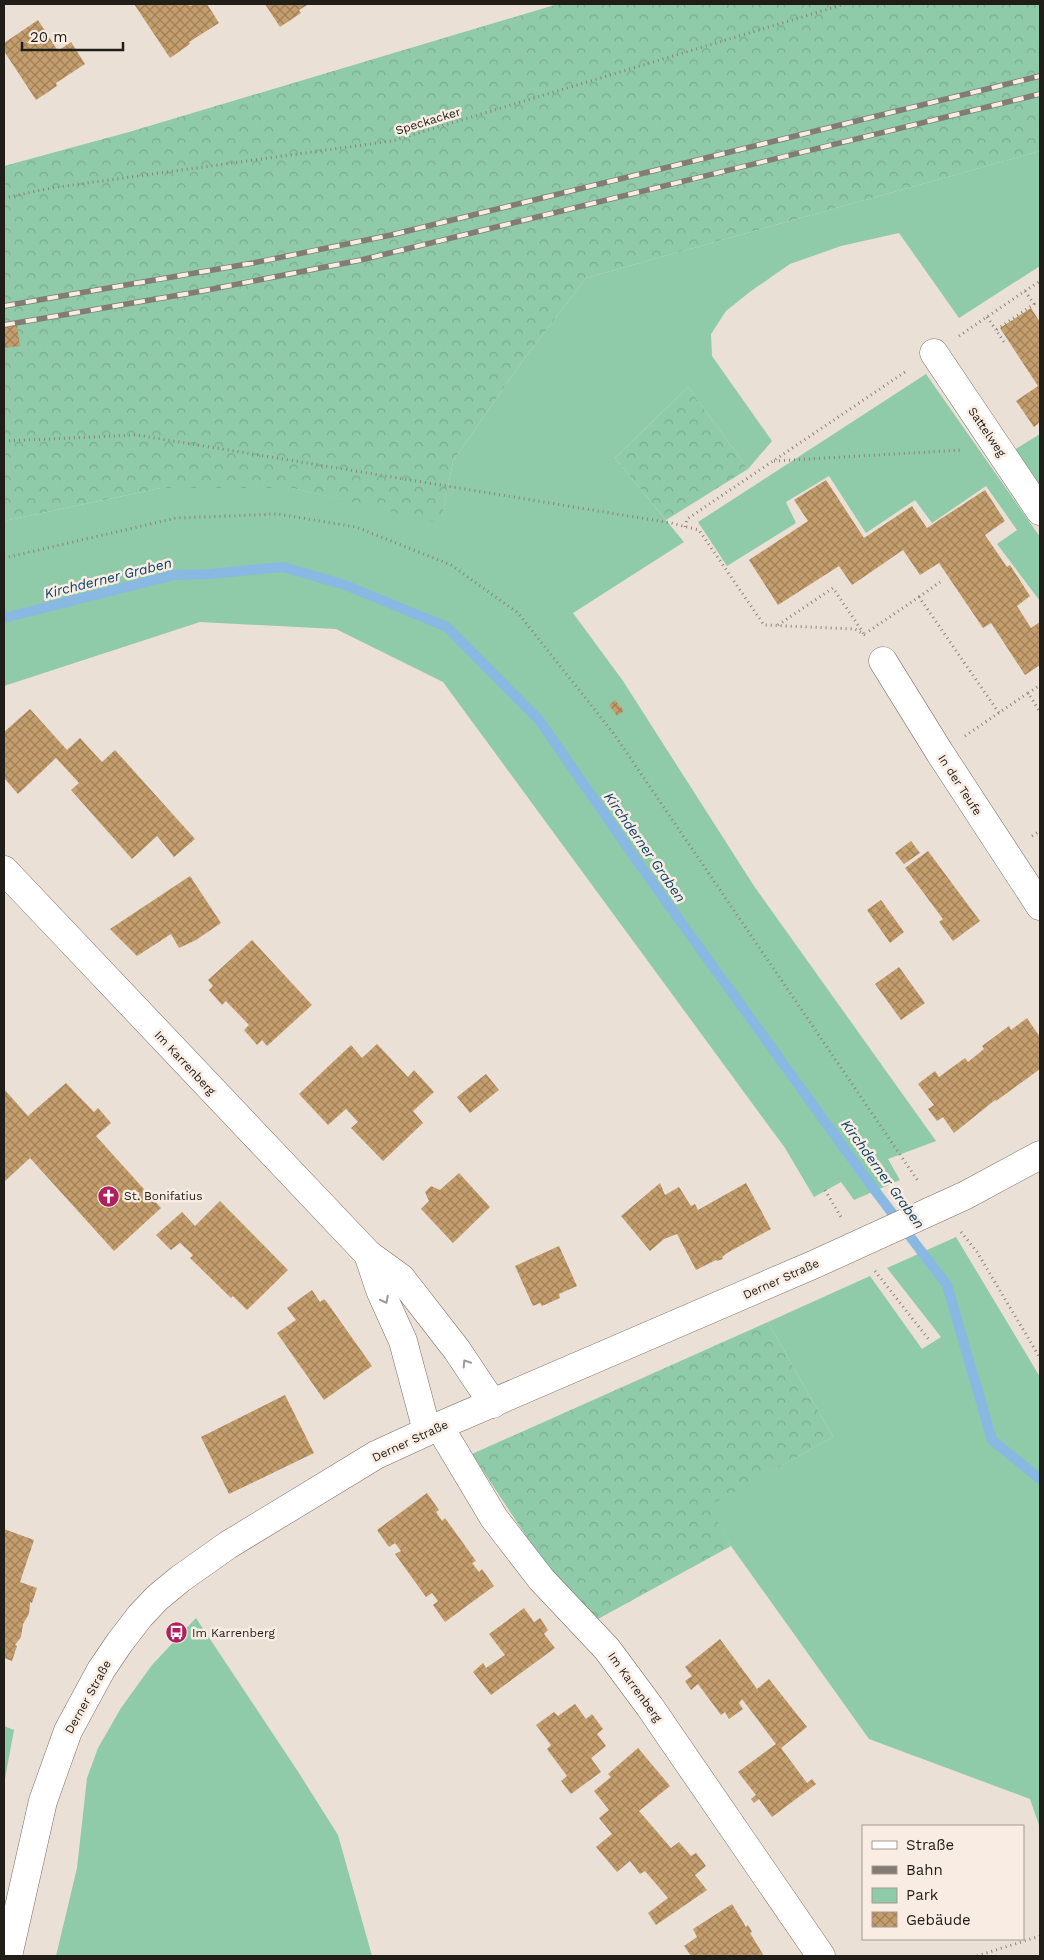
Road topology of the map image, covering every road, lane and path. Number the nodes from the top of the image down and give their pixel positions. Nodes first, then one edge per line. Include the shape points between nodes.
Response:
1 (845, 4) edge
2 (4, 198) edge
3 (1040, 281) edge
4 (1025, 291) junction
5 (987, 318) junction
6 (996, 330) junction
7 (1006, 345) dead end
8 (934, 353) junction
9 (4, 441) edge
10 (998, 448) junction
11 (773, 461) junction
12 (1040, 511) edge
13 (685, 527) junction
14 (4, 558) edge
15 (940, 582) dead end
16 (919, 597) junction
17 (777, 626) junction
18 (864, 635) junction
19 (883, 661) joint
20 (1040, 684) edge
21 (1028, 693) junction
22 (1040, 712) edge
23 (1000, 713) junction
24 (940, 753) junction
25 (4, 870) edge
26 (1040, 906) edge
27 (1040, 1155) edge
28 (918, 1181) dead end
29 (959, 1229) dead end
30 (866, 1241) junction
31 (368, 1254) junction
32 (930, 1341) dead end
33 (1040, 1358) edge
34 (493, 1404) junction
35 (433, 1429) junction
36 (1040, 1936) edge
37 (8, 1956) edge
38 (821, 1956) edge
39 (978, 1956) edge

1 - 2 path, Speckacker via 392,141 52,188
3 - 4 path
4 - 5 path
4 - 6 path via 1034,304
5 - 6 path
5 - 8 path
6 - 7 path
8 - 10 street, Sattelweg
8 - 11 path
9 - 13 path via 137,435
10 - 11 path
10 - 12 street, Sattelweg
11 - 13 path via 687,519
13 - 17 path via 699,530 764,625
14 - 28 path via 176,518 278,514 356,527 451,565 518,613 614,734
15 - 16 path
16 - 18 path
16 - 23 path
17 - 18 path via 855,630
17 - 18 path via 833,588
18 - 19 path
19 - 24 street, In der Teufe
20 - 21 path
21 - 22 path
21 - 23 path
23 - 24 path
24 - 26 street, In der Teufe
25 - 31 street, Im Karrenberg
27 - 30 street, Derner Straße
29 - 33 path via 977,1252
30 - 32 path via 873,1268
30 - 34 street, Derner Straße
34 -> 31 street, Im Karrenberg via 457,1350 401,1278
31 -> 35 street, Im Karrenberg via 380,1290 397,1324
34 - 35 street, Derner Straße
35 - 37 street, Derner Straße via 376,1455 208,1558 157,1598 140,1616 101,1670 68,1731 43,1801
35 - 38 street, Im Karrenberg via 541,1580 612,1656 650,1707
36 - 39 path

